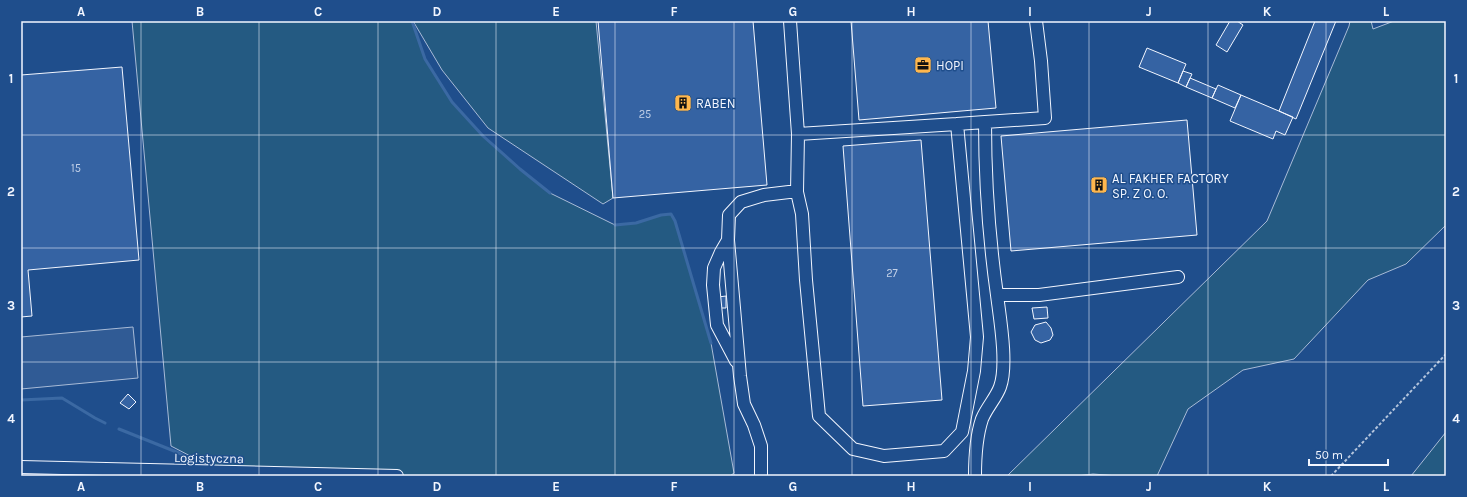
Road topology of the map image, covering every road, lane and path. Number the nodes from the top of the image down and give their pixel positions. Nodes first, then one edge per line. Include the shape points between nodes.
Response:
1 (790, 21) edge
2 (1036, 21) edge
3 (985, 122) junction
4 (957, 124) junction
5 (798, 134) junction
6 (797, 192) junction
7 (728, 240) junction
8 (1178, 277) dead end
9 (997, 295) junction
10 (1446, 354) edge
11 (740, 376) junction
12 (21, 467) edge
13 (300, 475) edge
14 (397, 476) edge
15 (761, 476) edge
16 (975, 476) edge
17 (1331, 476) edge

1 - 5 street
2 - 3 street via 1045,118
3 - 4 street
3 - 9 street via 985,172
4 - 5 street
4 - 6 street via 977,336 974,371 962,432 944,450 884,456 853,449 818,416 802,214
5 - 6 street
6 - 7 street via 764,195 740,202 729,215
7 - 11 street
7 - 11 street via 714,268 713,285 717,325 736,361
8 - 9 street via 1039,295
9 - 16 street via 1003,371 1000,386 983,418 978,435
10 - 17 path
11 - 15 street via 744,404 761,446
12 - 13 street, Logistyczna
13 - 14 street, Logistyczna

